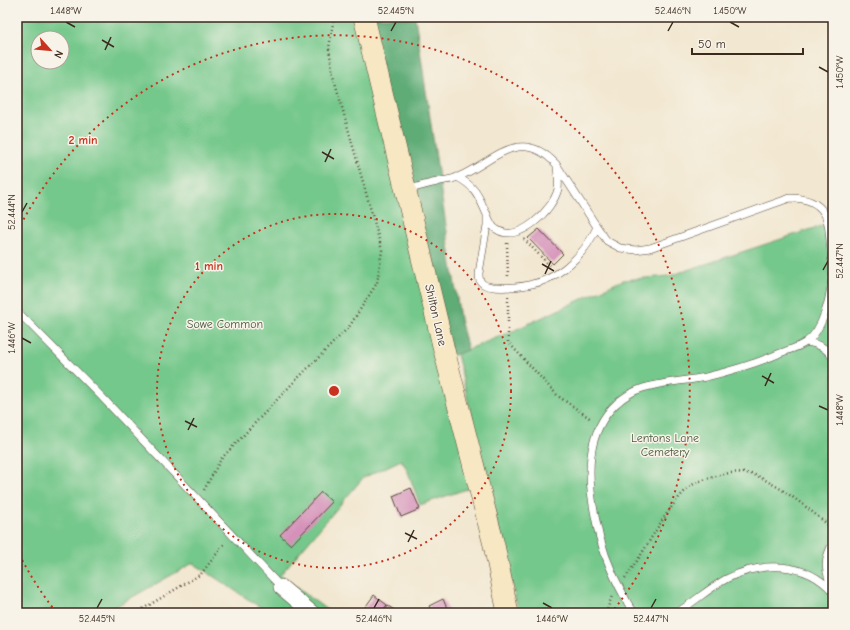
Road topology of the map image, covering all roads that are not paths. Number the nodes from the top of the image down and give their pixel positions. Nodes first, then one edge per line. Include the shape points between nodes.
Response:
1 (364, 17) edge
2 (556, 164) junction
3 (457, 177) junction
4 (406, 190) junction
5 (487, 214) junction
6 (596, 227) junction
7 (17, 311) edge
8 (806, 342) junction
9 (833, 358) edge
10 (833, 543) edge
11 (281, 587) joint
12 (833, 591) edge
13 (312, 613) edge
14 (508, 613) edge
15 (636, 613) edge
16 (676, 613) edge

1 - 4 street, Shilton Lane
2 - 3 lane via 535,148 523,147 509,149
2 - 5 lane via 559,178 554,199 541,216 528,227 519,232 506,234 496,229
2 - 6 lane
3 - 4 lane
3 - 5 lane via 468,183 477,193
4 - 14 street, Shilton Lane via 494,545
5 - 6 lane via 479,273 482,283 487,286 532,284 556,274 581,253
6 - 8 lane via 607,241 620,248 636,250 650,248 790,198 804,198 814,203 824,213 828,226 832,279 821,323
7 - 11 lane via 102,396
8 - 9 lane via 828,350
8 - 15 lane via 757,363 706,377 642,388 621,400 604,416 592,448 591,496 604,553 618,586
10 - 12 lane via 826,561
11 - 13 street
12 - 16 lane via 810,573 798,569 757,568 727,579

